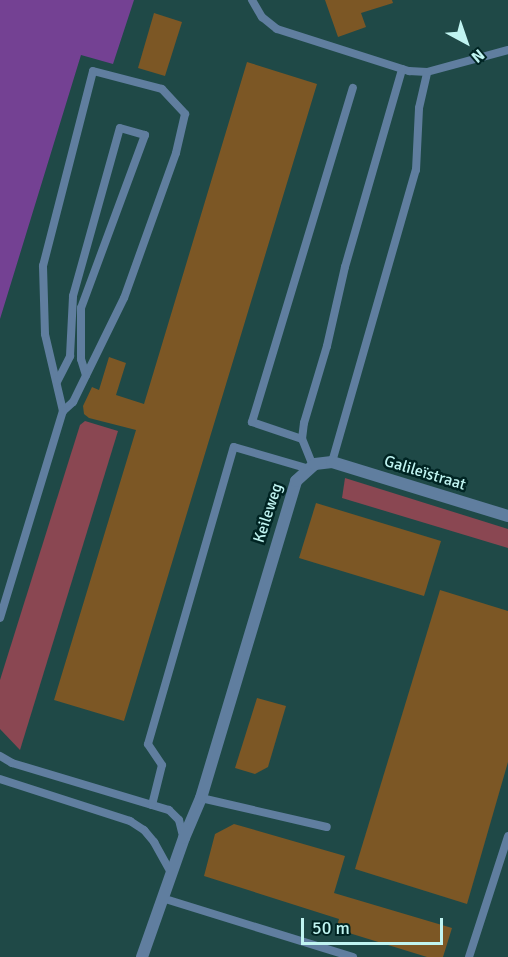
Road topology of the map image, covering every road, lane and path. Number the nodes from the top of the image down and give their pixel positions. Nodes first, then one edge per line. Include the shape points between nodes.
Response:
1 (252, 0) edge
2 (508, 50) edge
3 (402, 69) junction
4 (427, 72) junction
5 (353, 88) dead end
6 (86, 375) junction
7 (57, 382) junction
8 (63, 411) junction
9 (302, 439) junction
10 (332, 462) junction
11 (311, 467) junction
12 (508, 516) edge
13 (0, 618) edge
14 (0, 756) edge
15 (0, 779) edge
16 (201, 798) junction
17 (152, 805) junction
18 (327, 827) dead end
19 (508, 836) edge
20 (184, 838) junction
21 (171, 873) junction
22 (162, 898) junction
23 (142, 957) edge
24 (353, 957) edge
25 (469, 957) edge

1 - 3 lane via 262,17 277,29
2 - 4 lane
3 - 4 lane
3 - 9 lane via 345,267
4 - 10 lane via 419,108 416,170
5 - 9 lane via 252,422
6 - 7 lane via 81,359 81,308 145,135 120,128 73,296 70,356
6 - 7 lane via 124,298 176,153 184,114 162,89 93,71 43,266 45,334
6 - 8 lane via 73,402
7 - 8 lane
8 - 13 lane
9 - 11 lane
10 - 11 street
10 - 12 street, Galileïstraat
11 - 16 street, Keileweg via 291,489
11 - 17 lane via 234,447 148,744 162,765
14 - 17 lane
15 - 21 lane via 130,821 154,842
16 - 18 lane
16 - 20 street, Keileweg
17 - 20 lane via 169,810 179,820
19 - 25 lane
20 - 21 street, Keileweg
21 - 22 street, Keileweg
22 - 23 street, Keileweg
22 - 24 lane

